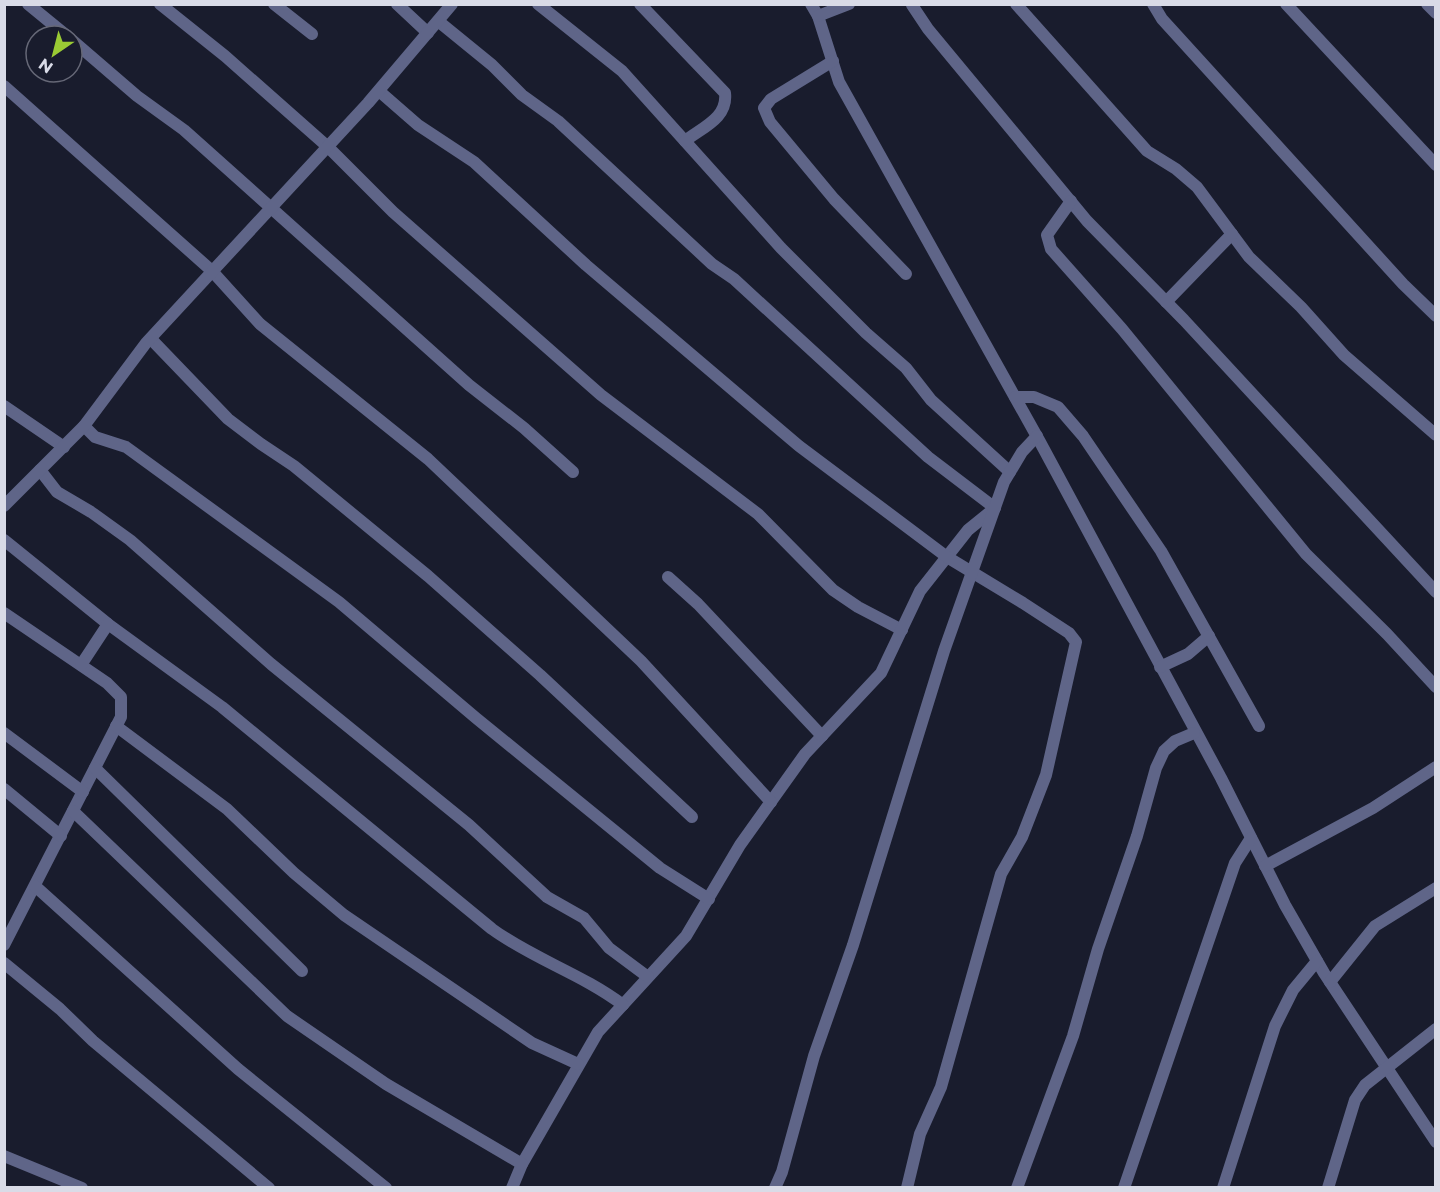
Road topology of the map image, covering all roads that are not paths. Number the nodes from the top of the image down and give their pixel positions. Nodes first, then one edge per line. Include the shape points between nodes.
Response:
1 (28, 4) edge
2 (160, 4) edge
3 (274, 4) edge
4 (398, 4) edge
5 (452, 4) edge
6 (538, 4) edge
7 (640, 4) edge
8 (811, 4) edge
9 (849, 4) edge
10 (1016, 4) edge
11 (1153, 4) edge
12 (1286, 4) edge
13 (1427, 4) edge
14 (911, 5) edge
15 (1436, 13) edge
16 (818, 16) junction
17 (438, 21) junction
18 (52, 24) edge
19 (428, 33) junction
20 (312, 34) dead end
21 (84, 50) edge
22 (833, 61) junction
23 (4, 86) edge
24 (379, 91) junction
25 (685, 141) junction
26 (328, 147) junction
27 (1436, 165) edge
28 (1071, 201) junction
29 (271, 206) junction
30 (1232, 234) junction
31 (212, 271) junction
32 (906, 274) dead end
33 (1166, 302) junction
34 (1436, 316) edge
35 (151, 339) junction
36 (1015, 397) junction
37 (4, 406) edge
38 (84, 426) junction
39 (1436, 435) edge
40 (1037, 436) junction
41 (64, 447) junction
42 (40, 470) junction
43 (1010, 471) junction
44 (573, 472) dead end
45 (5, 504) edge
46 (995, 508) junction
47 (4, 540) edge
48 (947, 557) junction
49 (972, 571) junction
50 (668, 577) dead end
51 (1436, 591) edge
52 (4, 613) edge
53 (108, 624) junction
54 (902, 630) junction
55 (1209, 636) junction
56 (81, 665) junction
57 (1160, 667) junction
58 (1436, 687) edge
59 (116, 726) junction
60 (1259, 726) dead end
61 (4, 733) edge
62 (1194, 733) junction
63 (822, 735) junction
64 (1436, 767) edge
65 (95, 768) junction
66 (4, 789) edge
67 (83, 792) junction
68 (771, 802) junction
69 (73, 811) junction
70 (692, 817) dead end
71 (61, 836) junction
72 (1251, 838) junction
73 (1265, 866) junction
74 (35, 886) junction
75 (1436, 888) edge
76 (709, 899) junction
77 (4, 945) edge
78 (1317, 961) junction
79 (4, 963) edge
80 (302, 970) dead end
81 (648, 977) junction
82 (1330, 982) junction
83 (623, 1005) junction
84 (1436, 1029) edge
85 (578, 1065) junction
86 (1388, 1069) junction
87 (1436, 1142) edge
88 (4, 1156) edge
89 (522, 1164) junction
90 (82, 1188) edge
91 (269, 1188) edge
92 (386, 1188) edge
93 (512, 1188) edge
94 (775, 1188) edge
95 (907, 1188) edge
96 (1017, 1188) edge
97 (1124, 1188) edge
98 (1223, 1188) edge
99 (1328, 1188) edge

1 - 18 street
2 - 26 street
3 - 20 street
4 - 19 street
5 - 17 street
6 - 25 street via 622,70
7 - 25 street via 725,93 727,104 723,112
8 - 16 street
9 - 16 street
10 - 30 street via 1147,151 1197,187
11 - 34 street via 1162,19 1310,183
12 - 27 street
13 - 15 street
14 - 28 street
16 - 22 street
17 - 19 street
17 - 46 street via 522,95 558,121 642,202 711,264 734,279 927,457
19 - 24 street
21 - 29 street
22 - 32 street via 771,99 764,108 770,122 834,199
22 - 36 street via 839,82
23 - 31 street
24 - 26 street
24 - 48 street via 418,125 474,162 586,265 799,446
25 - 43 street via 781,248 906,368 931,400
26 - 29 street
26 - 54 street via 402,219 601,394 758,514 833,590
28 - 33 street
28 - 58 street via 1047,236 1051,249 1122,329 1306,554
29 - 31 street
29 - 44 street via 469,385
30 - 33 street
30 - 39 street via 1249,257 1344,355
31 - 35 street
31 - 68 street via 260,324 428,459 641,661
33 - 51 street
35 - 38 street
35 - 70 street via 228,419 294,466 428,576
36 - 40 street
36 - 55 street via 1034,397 1058,407 1083,436 1161,551
37 - 41 street
38 - 41 street
38 - 76 street via 95,437 126,447 339,602 660,867
40 - 43 street
40 - 57 street
41 - 42 street
42 - 45 street
42 - 81 street via 57,492 130,540 271,664 469,825 547,897 584,918 609,948
43 - 46 street
46 - 48 street via 968,530
46 - 49 street
47 - 53 street
48 - 49 street
48 - 54 street via 920,591
49 - 94 street
49 - 95 street via 1069,633 1076,642 1046,775 1022,837 1000,874 941,1086 920,1134
50 - 63 street
52 - 56 street
53 - 56 street
53 - 83 street via 222,707 501,936 598,986
54 - 63 street via 881,673
55 - 57 street via 1188,654
55 - 60 street
56 - 59 street via 121,697 121,717
57 - 62 street
59 - 65 street
59 - 85 street via 227,809 344,915 532,1043
61 - 67 street
62 - 72 street
62 - 96 street via 1164,751 1156,768 1073,1036
63 - 68 street
64 - 73 street via 1373,808
65 - 67 street
65 - 80 street
66 - 71 street
67 - 69 street
68 - 76 street
69 - 71 street
69 - 89 street via 288,1016 386,1084
71 - 74 street
72 - 73 street
72 - 97 street via 1235,863
73 - 78 street
74 - 77 street
74 - 92 street via 238,1068
75 - 82 street via 1375,926
76 - 81 street via 686,936
78 - 82 street
78 - 98 street via 1293,990 1275,1026
79 - 91 street
81 - 83 street
82 - 86 street
83 - 85 street via 598,1032
84 - 86 street
85 - 89 street
86 - 87 street
86 - 99 street via 1365,1085 1355,1100
88 - 90 street
89 - 93 street

